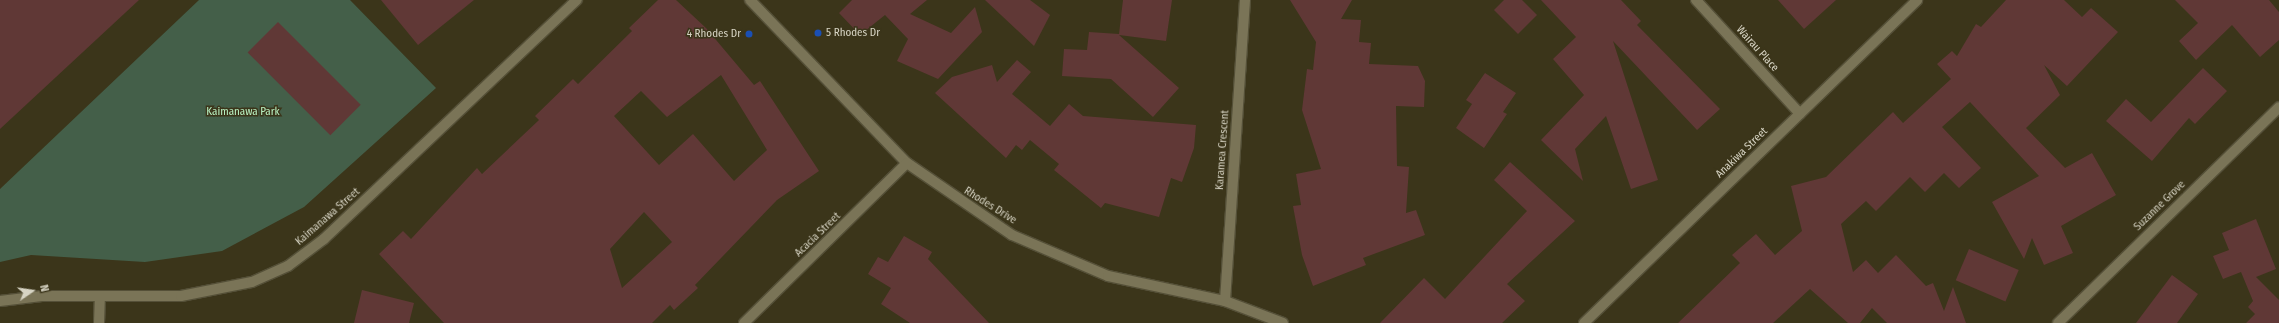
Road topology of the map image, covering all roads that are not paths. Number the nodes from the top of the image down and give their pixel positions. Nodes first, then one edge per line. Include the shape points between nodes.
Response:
1 (577, 0) edge
2 (750, 0) edge
3 (1246, 0) edge
4 (1696, 0) edge
5 (1917, 0) edge
6 (2279, 107) edge
7 (1800, 114) junction
8 (907, 164) junction
9 (100, 297) junction
10 (0, 301) edge
11 (1225, 301) junction
12 (99, 323) edge
13 (744, 323) edge
14 (1283, 323) edge
15 (1584, 323) edge
16 (2058, 323) edge

1 - 9 street, Kaimanawa Street via 324,239 288,266 252,282 218,291 181,296
2 - 8 street, Rhodes Drive
3 - 11 street, Karamea Crescent
4 - 7 street, Wairau Place
5 - 7 street, Anakiwa Street
6 - 16 street, Suzanne Grove
7 - 15 street, Anakiwa Street
8 - 11 street, Rhodes Drive via 1012,235 1064,259 1108,276
8 - 13 street, Acacia Street
9 - 10 street, Kaimanawa Street via 42,296
9 - 12 street
11 - 14 street, Rhodes Drive

